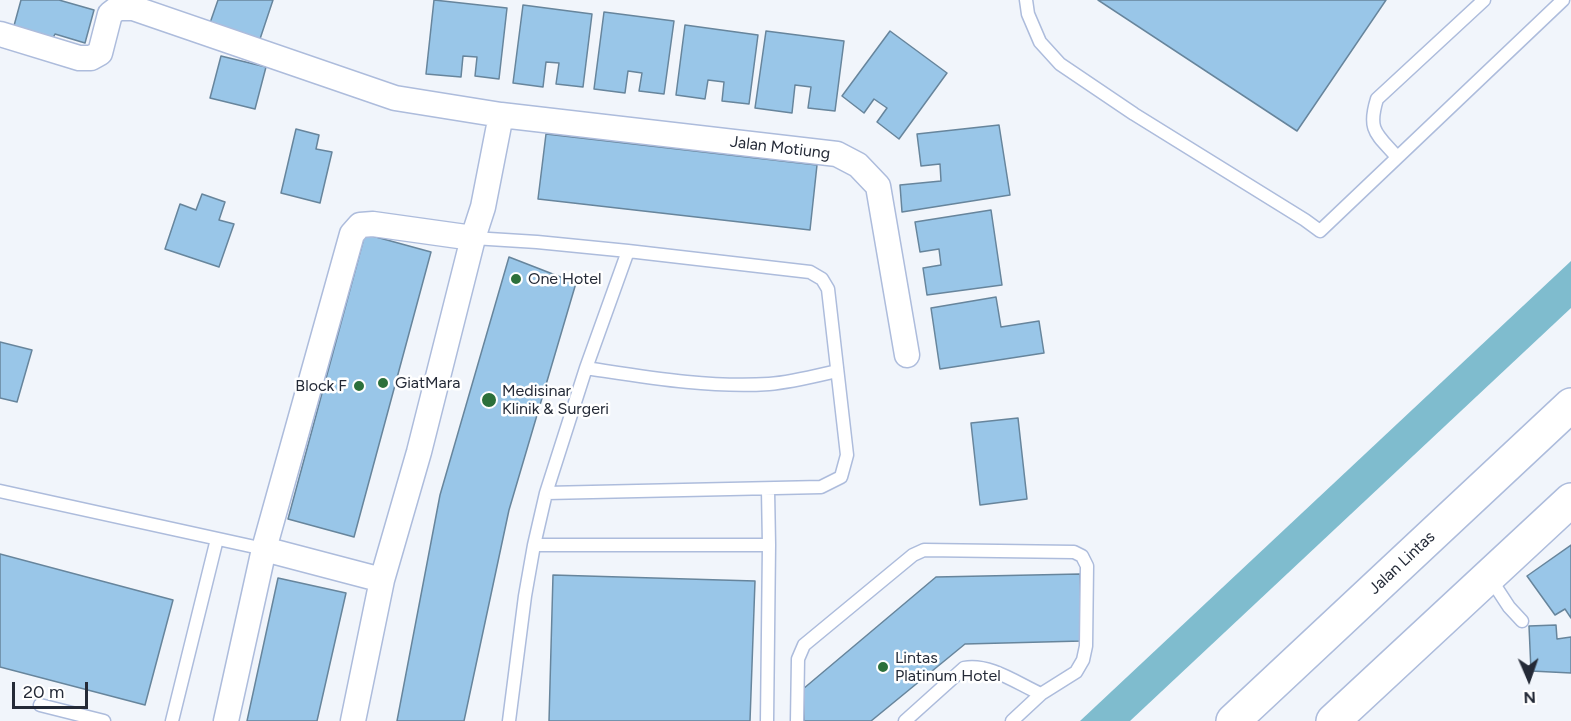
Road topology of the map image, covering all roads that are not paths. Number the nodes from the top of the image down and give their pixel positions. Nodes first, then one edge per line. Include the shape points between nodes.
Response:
1 (1026, 0) edge
2 (1484, 0) edge
3 (1563, 0) edge
4 (0, 34) edge
5 (501, 115) junction
6 (1397, 157) junction
7 (473, 238) junction
8 (628, 251) junction
9 (907, 355) dead end
10 (586, 368) junction
11 (837, 371) junction
12 (1571, 405) edge
13 (768, 490) junction
14 (0, 491) edge
15 (546, 493) junction
16 (1571, 500) edge
17 (217, 539) junction
18 (534, 545) junction
19 (770, 545) junction
20 (264, 549) junction
21 (1488, 575) junction
22 (382, 580) junction
23 (1522, 621) dead end
24 (1041, 694) junction
25 (40, 705) dead end
26 (104, 721) edge
27 (172, 721) edge
28 (226, 721) edge
29 (353, 721) edge
30 (509, 721) edge
31 (767, 721) edge
32 (797, 721) edge
33 (905, 721) edge
34 (1012, 721) edge
35 (1233, 721) edge
36 (1332, 721) edge

1 - 6 lane via 1040,42 1060,64 1320,231
2 - 6 lane via 1377,99 1373,128
3 - 6 lane
4 - 5 street, Jalan Motiung via 79,58 91,58 100,53 110,14 117,8 133,8 395,98
5 - 7 street via 488,186
5 - 9 street, Jalan Motiung via 825,152 848,159 878,186
7 - 8 lane
7 - 20 street via 373,224 360,225 352,234
7 - 22 street
8 - 10 lane
8 - 11 lane via 810,272 822,279 828,289
10 - 11 lane via 717,384 769,384
10 - 15 lane
11 - 13 lane via 847,455 841,477 821,487
12 - 35 highway, Jalan Lintas
13 - 15 lane
13 - 19 lane
14 - 17 lane
15 - 18 lane
16 - 21 highway
17 - 20 lane
17 - 27 lane
18 - 19 lane
18 - 30 lane
19 - 31 lane
20 - 22 street
20 - 28 street
21 - 23 lane
21 - 36 highway
22 - 29 street
24 - 32 lane via 1076,672 1083,660 1087,566 1082,556 1074,552 924,550 902,563 804,645 798,659
24 - 33 lane via 986,669 964,668
24 - 34 lane
25 - 26 lane

